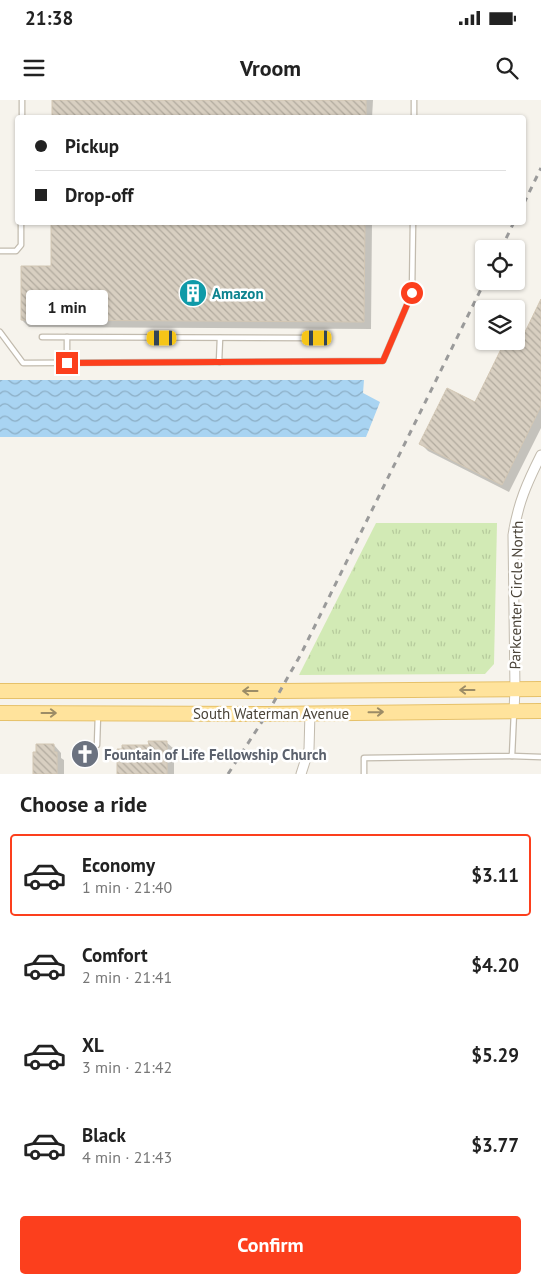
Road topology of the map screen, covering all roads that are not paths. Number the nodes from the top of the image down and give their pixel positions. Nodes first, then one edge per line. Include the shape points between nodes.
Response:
1 (22, 100) edge
2 (414, 100) edge
3 (22, 115) edge
4 (414, 115) edge
5 (21, 225) edge
6 (413, 225) edge
7 (0, 251) edge
8 (0, 332) edge
9 (42, 337) dead end
10 (67, 337) junction
11 (220, 338) junction
12 (317, 338) dead end
13 (219, 362) junction
14 (67, 363) junction
15 (541, 455) edge
16 (515, 689) junction
17 (541, 689) edge
18 (0, 691) edge
19 (514, 711) junction
20 (541, 711) edge
21 (0, 713) edge
22 (98, 713) junction
23 (310, 713) junction
24 (97, 745) dead end
25 (512, 756) junction
26 (541, 757) edge
27 (300, 774) edge
28 (364, 774) edge

1 - 3 lane
2 - 4 lane
5 - 7 lane via 21,245 16,251
6 - 13 lane via 412,293 383,361
8 - 14 lane via 23,363
9 - 10 lane
10 - 11 lane
10 - 14 lane
11 - 12 lane
11 - 13 lane
13 - 14 lane
15 - 16 street, Parkcenter Circle North via 525,488 513,535
16 - 17 main road, South Waterman Avenue
16 -> 18 main road, South Waterman Avenue
16 - 19 street, Parkcenter Circle North
19 - 20 main road, South Waterman Avenue
23 -> 19 main road, South Waterman Avenue
19 - 25 lane
21 -> 22 main road, South Waterman Avenue
22 - 23 main road, South Waterman Avenue
22 - 24 lane
23 - 27 street via 309,749
25 - 26 lane
25 - 28 lane via 364,758

